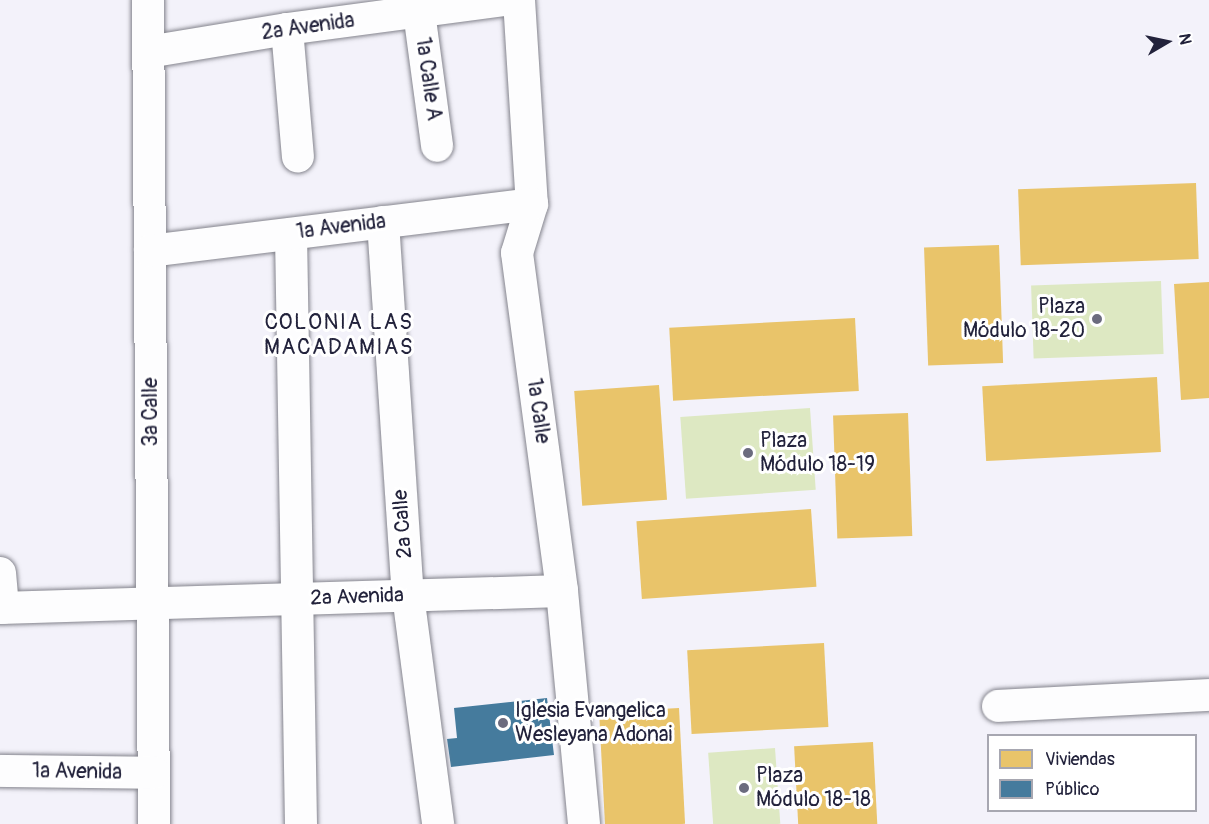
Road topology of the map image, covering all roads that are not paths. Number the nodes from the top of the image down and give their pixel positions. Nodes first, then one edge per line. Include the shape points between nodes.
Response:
1 (148, 0) edge
2 (505, 0) edge
3 (519, 0) edge
4 (420, 12) junction
5 (287, 29) junction
6 (148, 52) junction
7 (438, 146) dead end
8 (298, 157) dead end
9 (532, 204) junction
10 (383, 222) junction
11 (291, 234) junction
12 (150, 251) junction
13 (0, 573) edge
14 (562, 591) junction
15 (408, 596) junction
16 (297, 599) junction
17 (152, 603) junction
18 (1, 608) edge
19 (1209, 694) edge
20 (998, 706) dead end
21 (0, 771) edge
22 (154, 773) junction
23 (154, 824) edge
24 (301, 824) edge
25 (438, 824) edge
26 (584, 824) edge

1 - 6 street, 3a Calle
2 - 4 street, 2a Avenida
3 - 9 street, 1a Calle
4 - 5 street, 2a Avenida
4 - 7 street, 1a Calle A
5 - 6 street, 2a Avenida
5 - 8 street
6 - 12 street, 3a Calle
9 - 10 street, 1a Avenida
9 - 14 street, 1a Calle via 517,253
10 - 11 street, 1a Avenida
10 - 15 street, 2a Calle
11 - 12 street, 1a Avenida
11 - 16 street
12 - 17 street, 3a Calle
13 - 18 street
14 - 15 street, 2a Avenida
14 - 26 street, 1a Calle
15 - 16 street, 2a Avenida
15 - 25 street, 2a Calle
16 - 17 street, 2a Avenida
16 - 24 street
17 - 18 street
17 - 22 street, 3a Calle
19 - 20 street
21 - 22 street, 1a Avenida
22 - 23 street, 3a Calle

